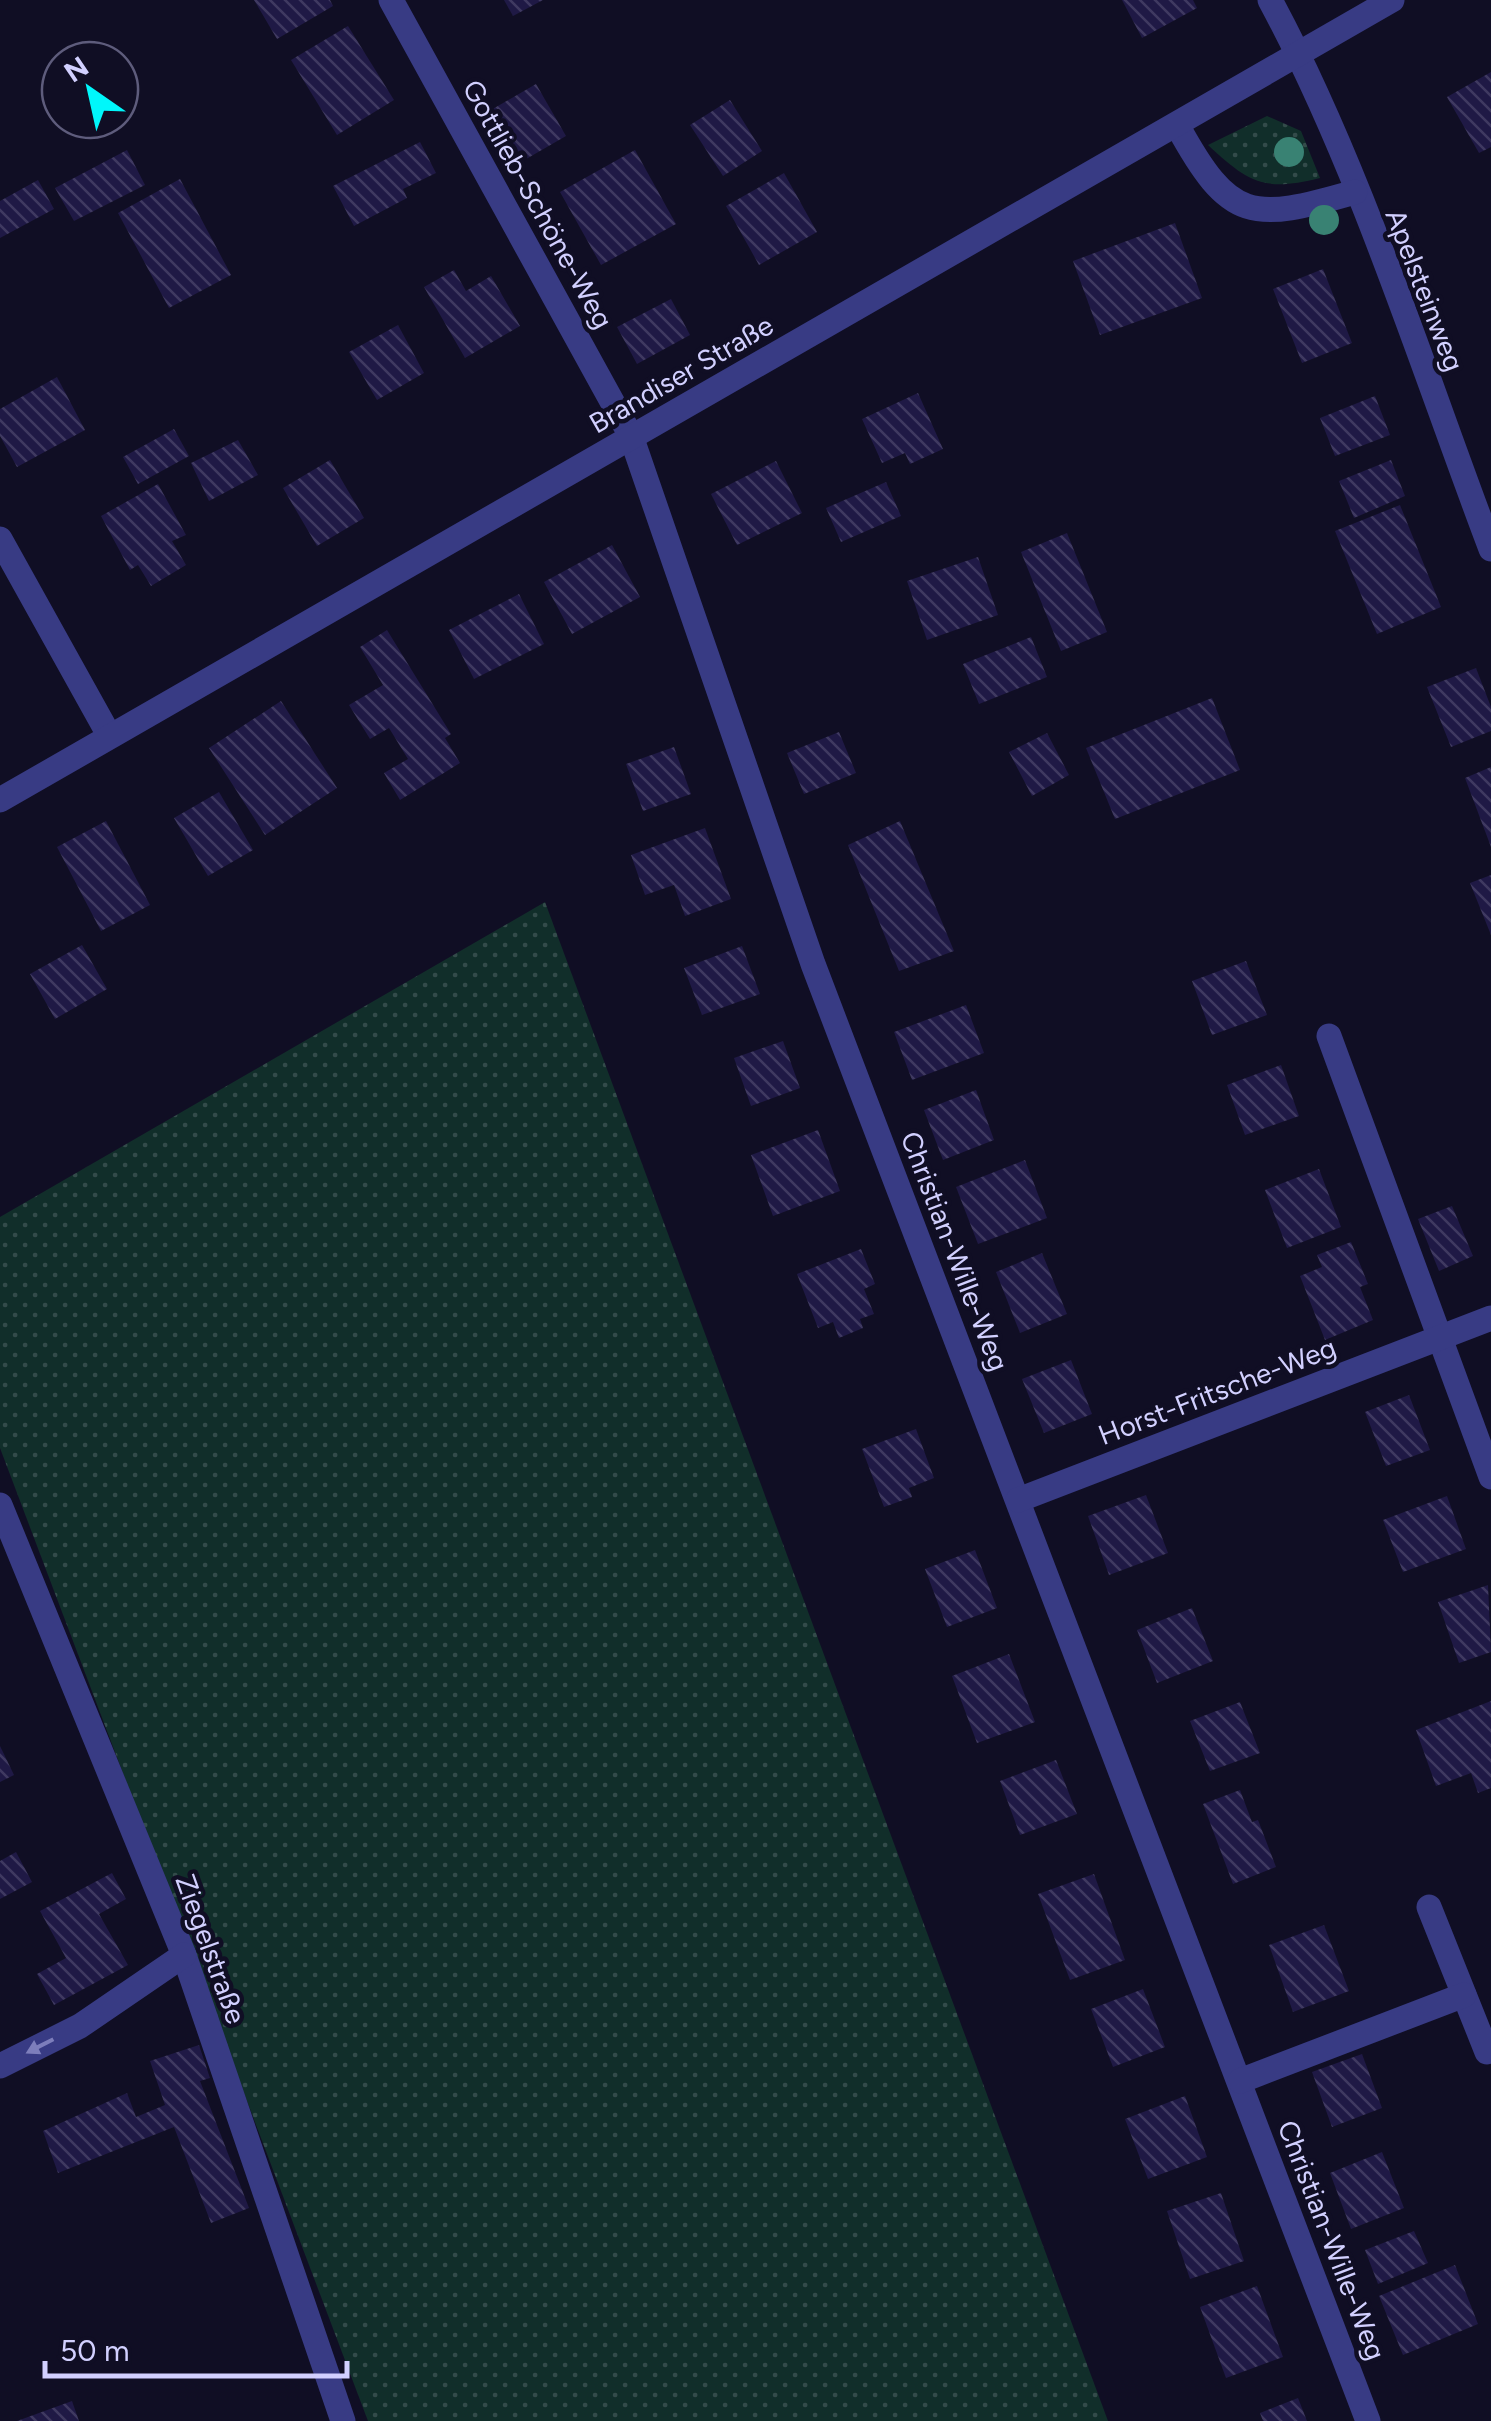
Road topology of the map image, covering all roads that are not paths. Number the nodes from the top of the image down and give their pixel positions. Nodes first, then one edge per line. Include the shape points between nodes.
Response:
1 (392, 0) edge
2 (1270, 0) edge
3 (1392, 0) edge
4 (1299, 54) junction
5 (1176, 125) junction
6 (1355, 192) junction
7 (632, 436) junction
8 (0, 539) edge
9 (1491, 549) edge
10 (109, 734) junction
11 (0, 800) edge
12 (1329, 1036) dead end
13 (1491, 1318) edge
14 (1438, 1338) junction
15 (1491, 1476) edge
16 (1018, 1500) junction
17 (0, 1506) edge
18 (1429, 1907) dead end
19 (184, 1954) junction
20 (1464, 1995) junction
21 (1487, 2052) dead end
22 (0, 2066) edge
23 (1240, 2081) junction
24 (343, 2421) edge
25 (1368, 2421) edge

1 - 7 street, Gottlieb-Schöne-Weg
2 - 4 street, Apelsteinweg
3 - 4 street, Brandiser Straße
4 - 5 street, Brandiser Straße
4 - 6 street, Apelsteinweg
5 - 6 street via 1205,176 1236,204 1294,210
5 - 7 street, Brandiser Straße
6 - 9 street, Apelsteinweg
7 - 10 street, Brandiser Straße
7 - 16 street, Christian-Wille-Weg via 813,964
8 - 10 street
10 - 11 street, Brandiser Straße
12 - 14 street
13 - 14 street, Horst-Fritsche-Weg
14 - 15 street
14 - 16 street, Horst-Fritsche-Weg
16 - 23 street, Christian-Wille-Weg
17 - 19 street, Ziegelstraße
18 - 20 street
19 -> 22 street via 80,2026
19 - 24 street, Ziegelstraße
20 - 21 street
20 - 23 street
23 - 25 street, Christian-Wille-Weg

